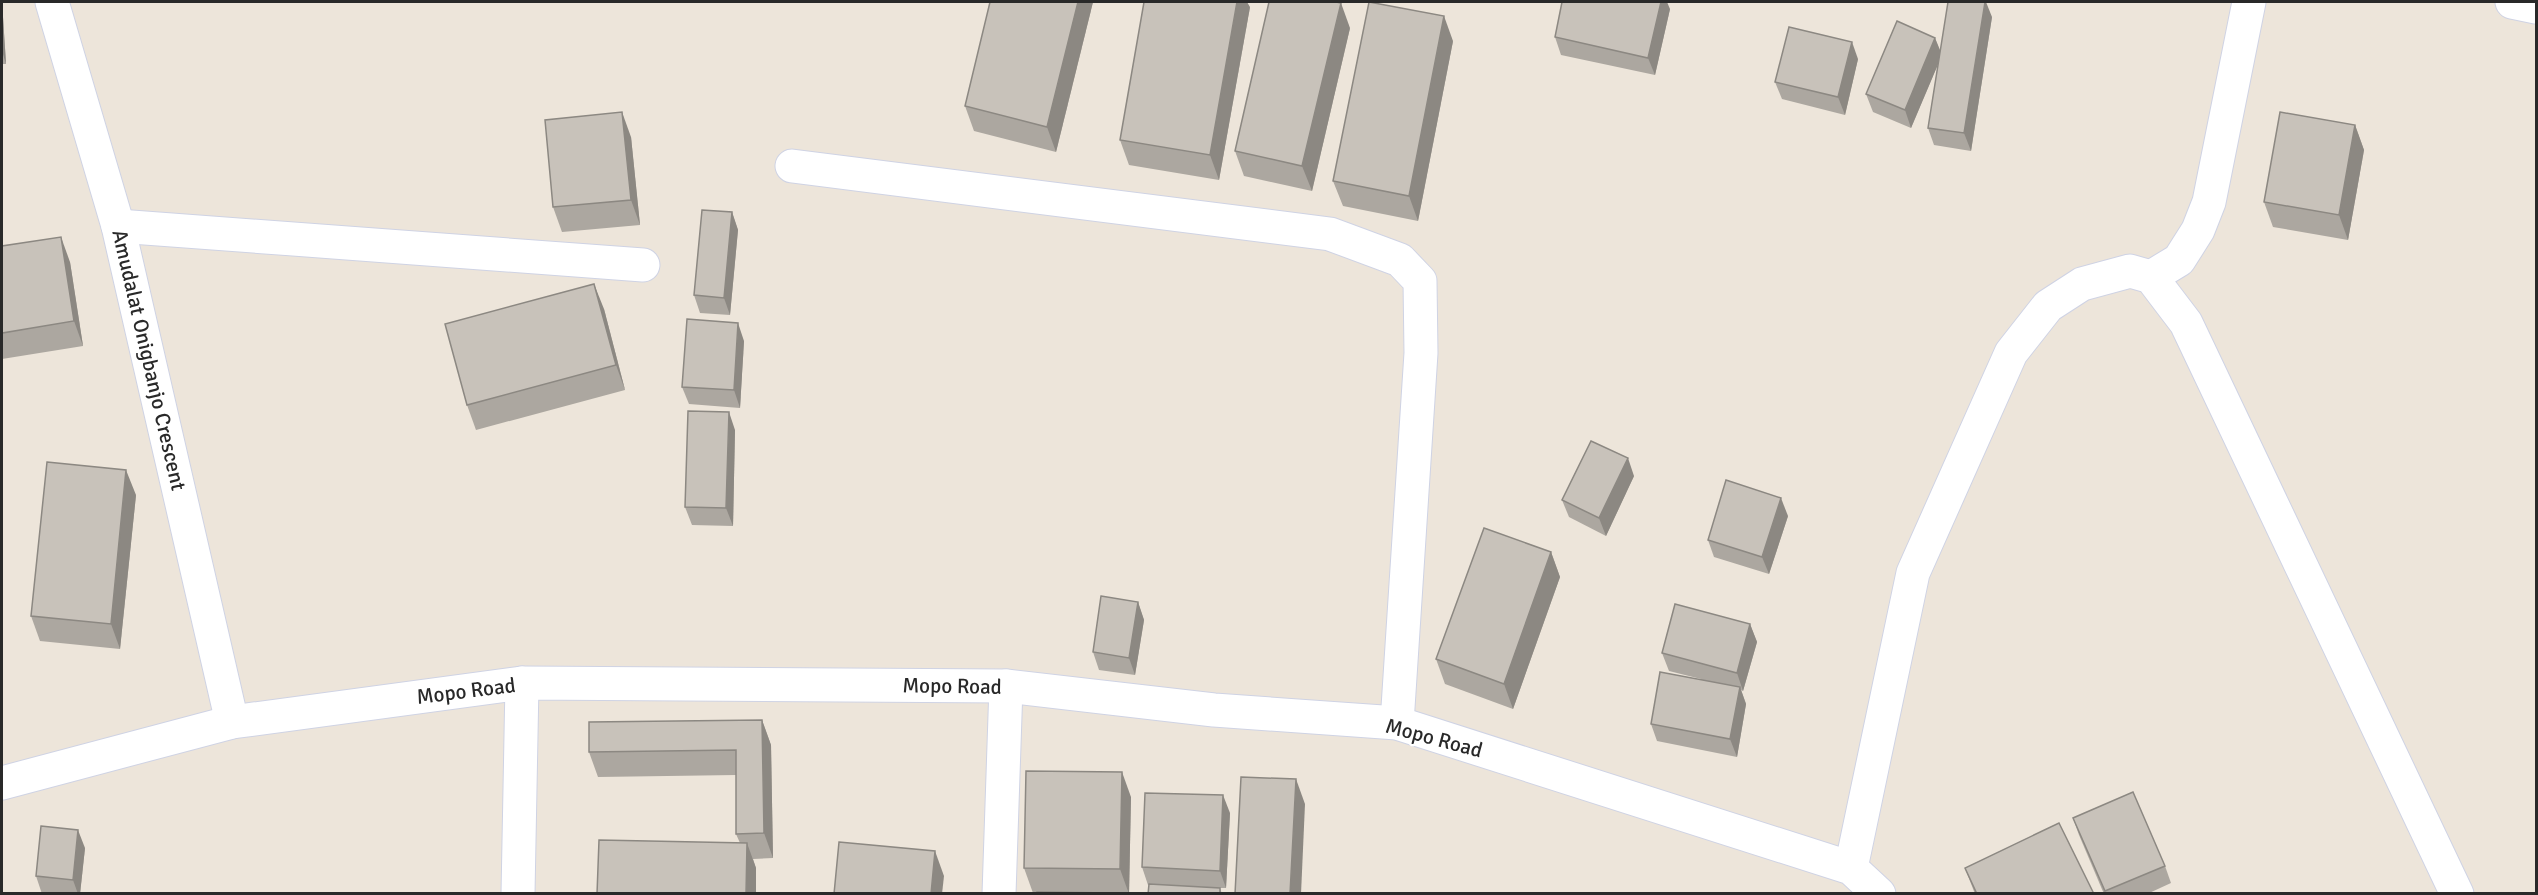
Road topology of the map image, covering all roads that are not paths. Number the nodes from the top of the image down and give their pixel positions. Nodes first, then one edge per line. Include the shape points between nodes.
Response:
1 (52, 2) edge
2 (2249, 2) edge
3 (2512, 2) edge
4 (2536, 7) edge
5 (792, 166) dead end
6 (118, 226) junction
7 (643, 265) dead end
8 (2151, 276) junction
9 (522, 683) junction
10 (1006, 686) junction
11 (232, 722) junction
12 (1397, 723) junction
13 (2, 783) edge
14 (1851, 868) junction
15 (518, 894) edge
16 (999, 894) edge
17 (1879, 894) edge
18 (2457, 894) edge

1 - 6 street, Amudalat Onigbanjo Crescent
2 - 8 street via 2205,211 2179,260
3 - 4 street
5 - 12 street via 1330,234 1400,260 1420,281 1421,353
6 - 7 street
6 - 11 street, Amudalat Onigbanjo Crescent
8 - 14 street via 2130,271 2082,284 2048,306 2011,352 1913,573
8 - 18 street via 2186,322
9 - 10 street, Mopo Road
9 - 11 street, Mopo Road
9 - 15 street
10 - 12 street, Mopo Road via 1214,710
10 - 16 street
11 - 13 street, Mopo Road
12 - 14 street, Mopo Road
14 - 17 street, Mopo Road

